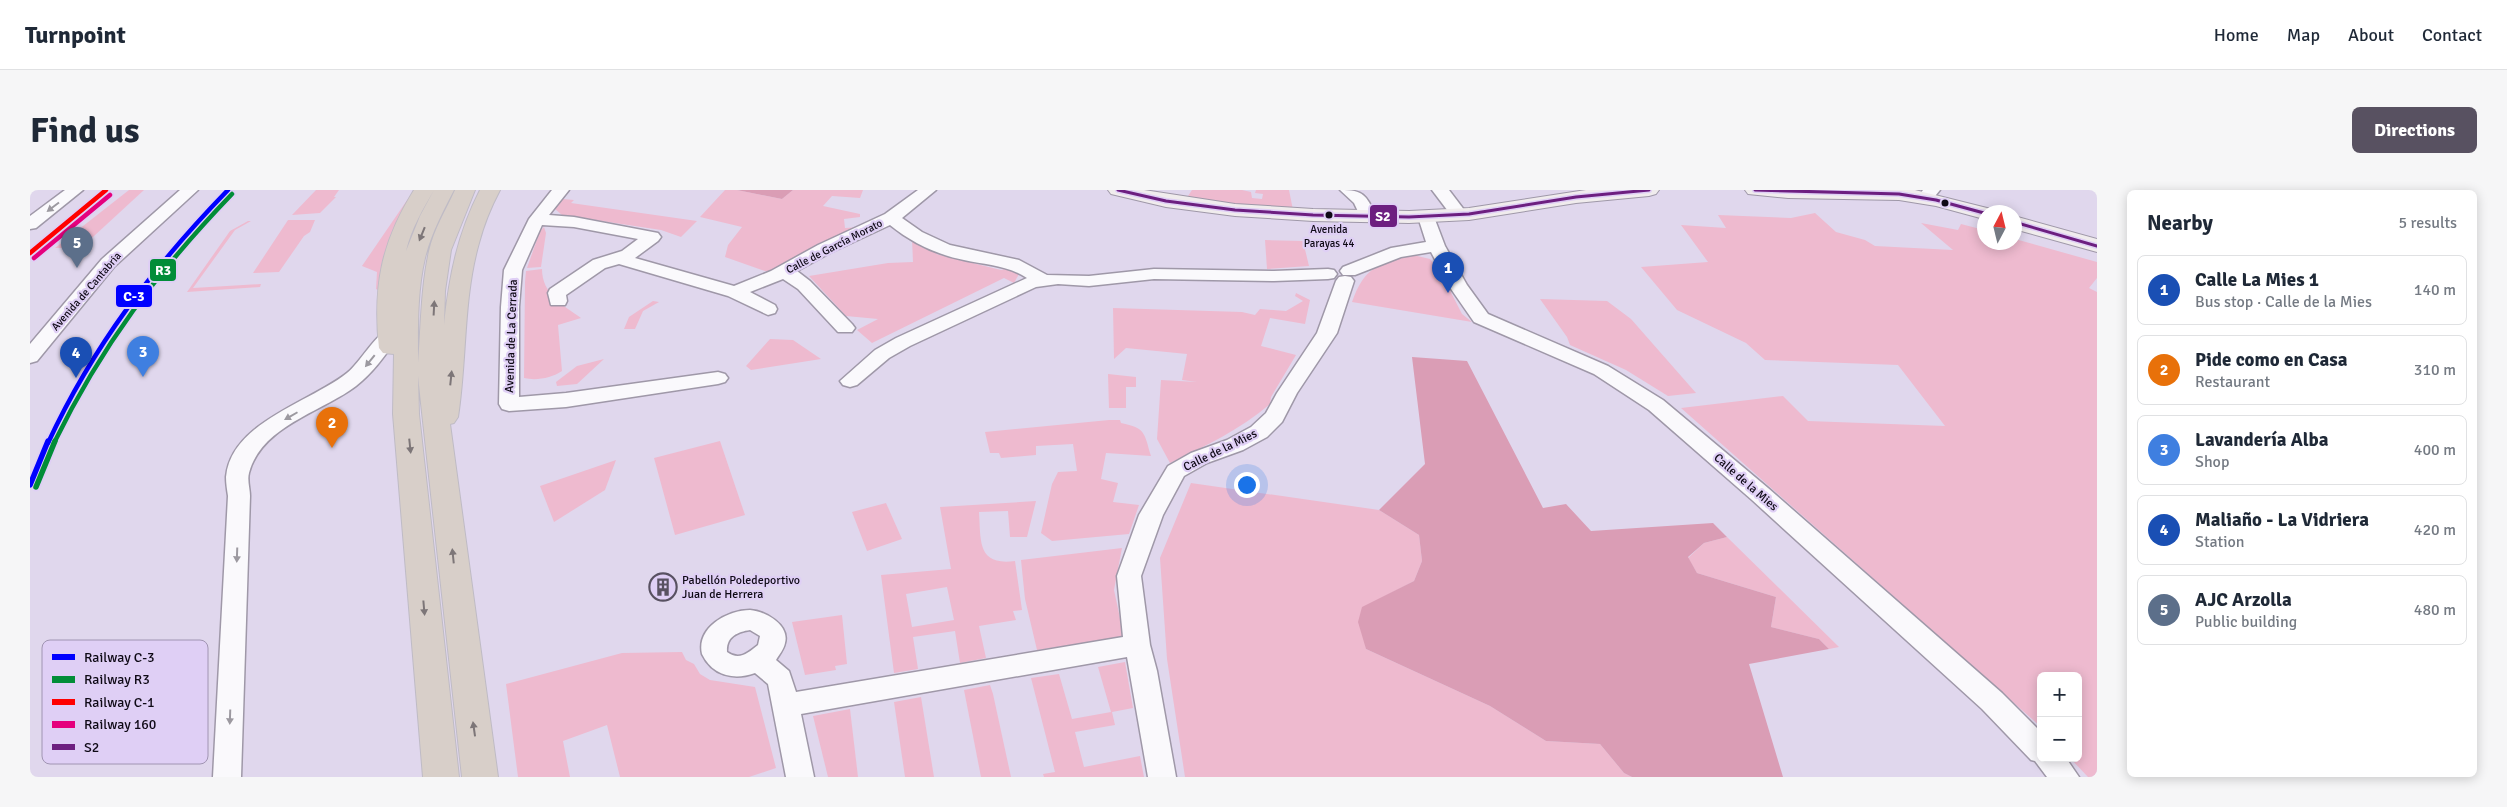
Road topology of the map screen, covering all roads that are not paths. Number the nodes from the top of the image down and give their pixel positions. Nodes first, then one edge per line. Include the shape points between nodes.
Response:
1 (75, 190) edge
2 (190, 190) edge
3 (424, 190) edge
4 (444, 190) edge
5 (465, 190) edge
6 (490, 190) edge
7 (561, 190) edge
8 (928, 190) edge
9 (1118, 190) edge
10 (1440, 190) edge
11 (1649, 190) edge
12 (1755, 190) edge
13 (1884, 192) edge
14 (1928, 194) edge
15 (1361, 199) edge
16 (1977, 211) edge
17 (1460, 215) junction
18 (1426, 217) junction
19 (891, 218) junction
20 (538, 220) junction
21 (30, 224) edge
22 (2022, 224) edge
23 (1436, 246) junction
24 (2097, 246) edge
25 (619, 259) junction
26 (784, 270) junction
27 (1341, 275) junction
28 (1043, 280) junction
29 (735, 292) junction
30 (558, 300) dead end
31 (768, 309) dead end
32 (845, 328) dead end
33 (389, 336) junction
34 (30, 357) edge
35 (718, 378) dead end
36 (850, 381) dead end
37 (406, 414) junction
38 (440, 443) junction
39 (1137, 645) junction
40 (759, 661) dead end
41 (786, 705) junction
42 (2037, 747) edge
43 (2052, 762) edge
44 (227, 777) edge
45 (441, 777) edge
46 (480, 777) edge
47 (800, 777) edge
48 (1162, 777) edge
49 (2065, 777) edge

1 -> 21 street
2 - 34 street, Avenida de Cantabria via 108,263
3 - 33 highway via 406,220 391,262 387,289
4 -> 37 highway via 420,239 410,284 406,319
38 -> 5 highway via 430,370 434,291 440,250
38 -> 6 highway via 452,376 462,262 472,227
7 - 20 street, Avenida de La Cerrada
8 - 19 street, Calle de García Morato
9 - 15 street via 1166,202 1303,214
10 - 17 street
11 - 17 street via 1567,198
12 - 13 street via 1803,194
13 - 14 street
14 - 16 street
15 - 18 street
17 - 18 street
18 - 23 street, Calle de la Mies
19 - 26 street, Calle de García Morato
19 - 28 street via 917,237 960,254 1017,263
20 - 25 street via 574,222 652,237
20 - 35 street, Avenida de La Cerrada via 525,241 514,270 510,307 509,404 566,400
22 - 24 street
23 - 27 street via 1397,252
23 - 42 street, Calle de la Mies via 1458,286 1481,318 1601,370 1656,405 1992,701
25 - 29 street
25 - 30 street via 599,264 557,294
26 - 29 street, Calle de García Morato
26 - 32 street via 804,285
27 - 28 street via 1154,274
27 - 39 street, Calle de la Mies via 1327,333 1275,417 1259,432 1176,471 1160,496 1129,576
28 - 36 street via 1032,282 903,342 882,354
29 - 31 street
33 - 37 highway via 398,401
33 -> 44 street via 348,383 264,431 246,453 238,473 240,496
37 -> 45 highway
46 -> 38 highway
39 - 41 street
39 - 48 street, Calle de la Mies
40 - 41 street via 780,679
41 - 47 street
43 - 49 street

